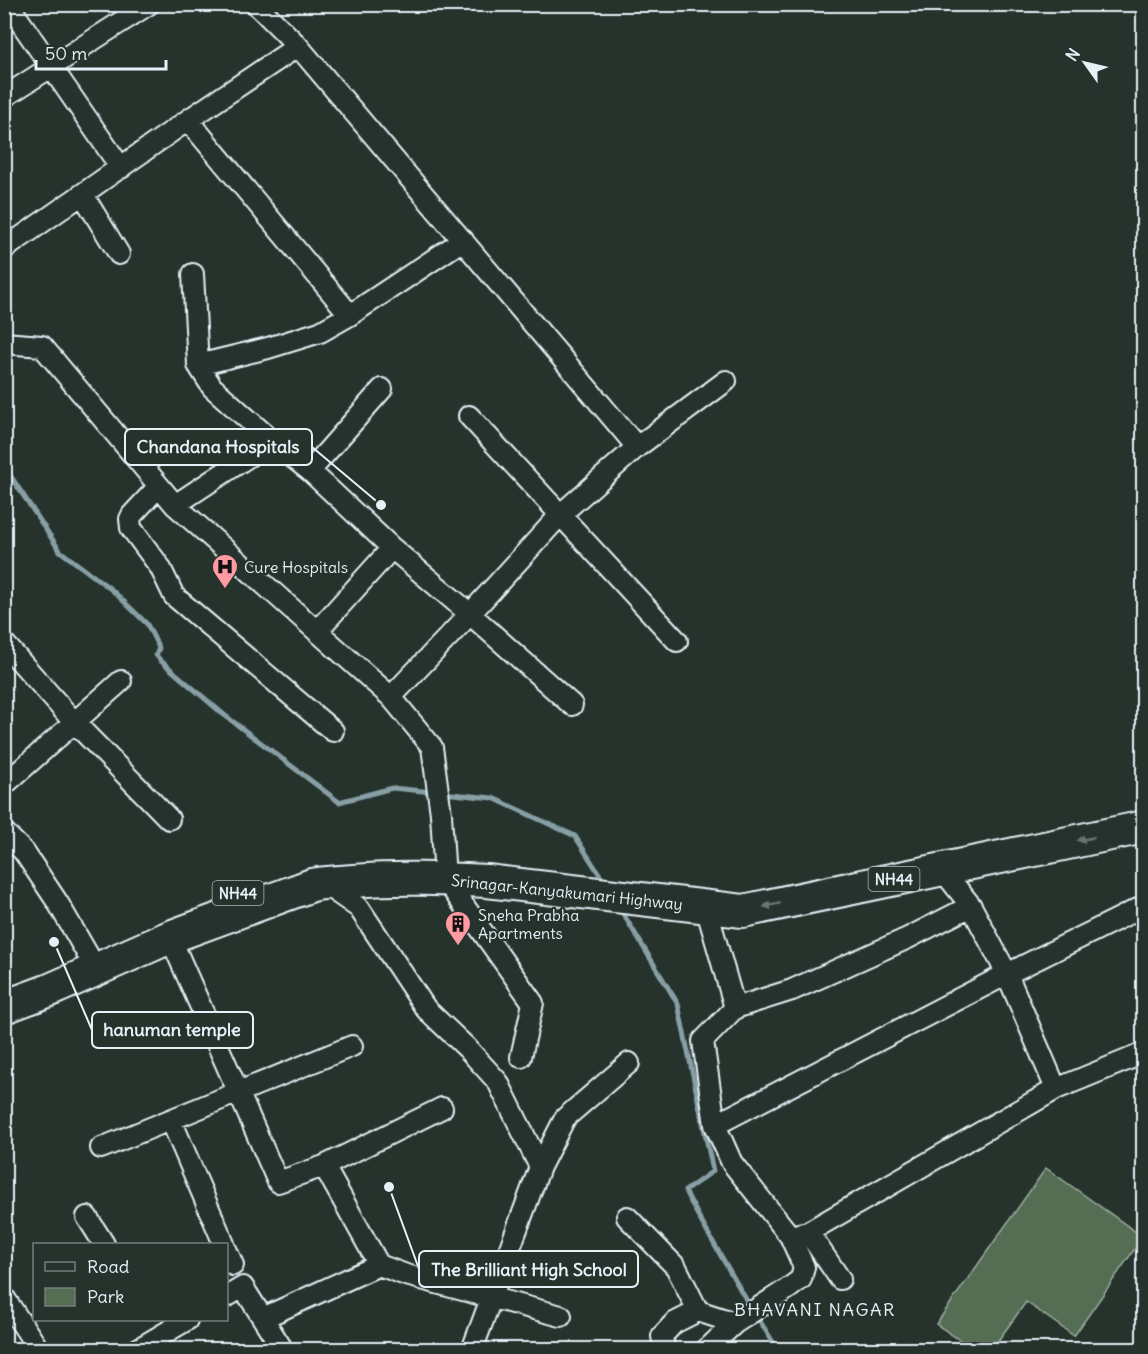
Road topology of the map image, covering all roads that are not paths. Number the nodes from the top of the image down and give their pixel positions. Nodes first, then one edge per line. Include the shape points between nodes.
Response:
1 (8, 4) edge
2 (149, 4) edge
3 (256, 4) edge
4 (298, 46) junction
5 (52, 68) junction
6 (4, 97) edge
7 (188, 120) junction
8 (121, 168) junction
9 (83, 195) junction
10 (463, 240) junction
11 (4, 249) edge
12 (119, 254) dead end
13 (193, 274) dead end
14 (350, 315) junction
15 (4, 343) edge
16 (198, 365) junction
17 (726, 381) dead end
18 (382, 389) dead end
19 (469, 416) dead end
20 (272, 441) junction
21 (637, 447) junction
22 (310, 471) junction
23 (159, 486) junction
24 (175, 505) junction
25 (561, 514) junction
26 (392, 548) junction
27 (470, 614) junction
28 (317, 631) junction
29 (677, 641) dead end
30 (4, 643) edge
31 (121, 681) dead end
32 (391, 698) junction
33 (572, 705) dead end
34 (74, 722) junction
35 (333, 731) dead end
36 (4, 785) edge
37 (1143, 806) edge
38 (169, 819) dead end
39 (1143, 827) edge
40 (4, 832) edge
41 (941, 868) junction
42 (444, 869) junction
43 (323, 883) junction
44 (645, 889) junction
45 (971, 906) junction
46 (1143, 906) edge
47 (706, 907) junction
48 (170, 937) junction
49 (88, 955) junction
50 (1007, 974) junction
51 (4, 988) edge
52 (4, 1007) edge
53 (735, 1008) junction
54 (352, 1046) dead end
55 (1143, 1053) edge
56 (521, 1058) dead end
57 (629, 1063) dead end
58 (1056, 1089) junction
59 (238, 1092) junction
60 (442, 1108) dead end
61 (171, 1120) junction
62 (715, 1125) junction
63 (101, 1148) dead end
64 (324, 1166) junction
65 (540, 1167) junction
66 (87, 1217) dead end
67 (627, 1217) dead end
68 (799, 1234) junction
69 (103, 1243) edge
70 (224, 1243) edge
71 (380, 1265) junction
72 (840, 1279) dead end
73 (228, 1296) edge
74 (4, 1297) edge
75 (491, 1297) junction
76 (698, 1311) junction
77 (561, 1316) dead end
78 (263, 1318) junction
79 (185, 1321) edge
80 (735, 1323) junction
81 (150, 1339) edge
82 (39, 1350) edge
83 (283, 1350) edge
84 (472, 1350) edge
85 (666, 1350) edge
86 (706, 1350) edge

1 - 5 street
2 - 5 street
3 - 4 street
4 - 7 street
4 - 10 street
5 - 6 street
5 - 8 street
7 - 8 street
7 - 14 street
8 - 9 street
9 - 11 street
9 - 12 street
10 - 14 street
10 - 21 street
13 - 16 street
14 - 16 street via 320,332
15 - 23 street via 42,346
16 - 20 street via 212,387
17 - 21 street
18 - 22 street
19 - 25 street
20 - 22 street
20 - 24 street
21 - 25 street
22 - 26 street
23 - 24 street
23 - 35 street via 132,515 129,524 160,567 174,596
24 - 28 street
25 - 27 street
25 - 29 street
26 - 27 street
26 - 28 street
27 - 32 street
27 - 33 street
28 - 32 street
30 - 34 street
31 - 34 street
32 - 42 street via 432,747
34 - 36 street
34 - 38 street
37 - 44 highway, Srinagar-Kanyakumari Highway / NH44 via 742,890
39 -> 41 highway, Srinagar-Kanyakumari Highway / NH44
40 - 49 street via 24,852
41 - 45 street
41 -> 47 highway, Srinagar-Kanyakumari Highway / NH44 via 743,911
42 - 43 highway, Srinagar-Kanyakumari Highway / NH44
42 - 44 highway, Srinagar-Kanyakumari Highway / NH44
42 - 49 highway, Srinagar-Kanyakumari Highway / NH44 via 379,862 304,869 173,915
42 - 56 street via 533,1004
43 - 48 highway, Srinagar-Kanyakumari Highway / NH44
43 - 65 street via 359,908 426,1009 498,1082
44 - 47 highway, Srinagar-Kanyakumari Highway / NH44
45 - 50 street
45 - 53 street via 801,986
46 - 50 street
47 - 53 street
48 - 52 highway, Srinagar-Kanyakumari Highway / NH44
48 - 59 street
49 - 51 highway, Srinagar-Kanyakumari Highway / NH44 via 49,974
50 - 58 street
50 - 62 street
53 - 62 street via 703,1041
54 - 59 street
55 - 58 street
57 - 65 street via 565,1118
58 - 68 street
59 - 61 street
59 - 64 street via 278,1182
60 - 64 street
61 - 63 street
61 - 70 street
62 - 68 street via 732,1163
64 - 71 street
65 - 75 street
66 - 69 street
67 - 76 street via 676,1266
68 - 72 street
68 - 80 street via 804,1267 801,1279
71 - 75 street
71 - 78 street
73 - 78 street via 243,1287
74 - 82 street
75 - 77 street
75 - 84 street
76 - 80 street
76 - 85 street via 674,1323 662,1336
78 - 83 street
79 - 81 street
80 - 86 street

